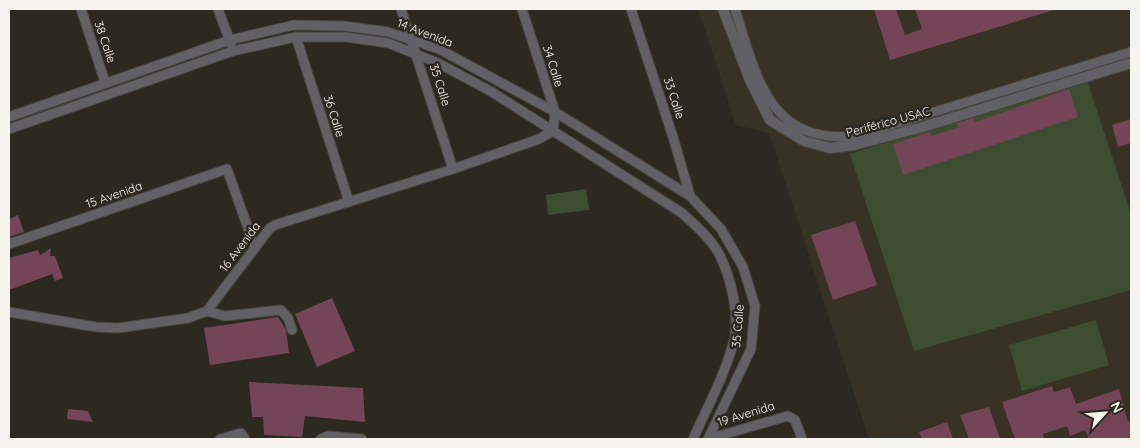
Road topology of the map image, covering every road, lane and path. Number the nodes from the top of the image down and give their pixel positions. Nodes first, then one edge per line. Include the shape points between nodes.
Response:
1 (80, 9) edge
2 (218, 9) edge
3 (401, 9) edge
4 (522, 9) edge
5 (631, 9) edge
6 (723, 9) edge
7 (735, 9) edge
8 (296, 37) junction
9 (412, 38) junction
10 (230, 40) junction
11 (233, 51) junction
12 (1131, 52) edge
13 (417, 53) junction
14 (1131, 63) edge
15 (105, 82) junction
16 (555, 112) junction
17 (9, 117) edge
18 (9, 128) edge
19 (553, 131) junction
20 (454, 169) junction
21 (690, 196) junction
22 (349, 202) junction
23 (682, 213) joint
24 (9, 244) edge
25 (255, 248) junction
26 (207, 311) junction
27 (9, 312) edge
28 (292, 330) dead end
29 (220, 439) edge
30 (245, 439) edge
31 (321, 439) edge
32 (362, 439) edge
33 (693, 439) edge
34 (708, 439) edge
35 (802, 439) edge

1 - 15 street, 38 Calle
2 - 10 street
3 - 9 street, 35 Calle
4 - 16 street, 34 Calle
5 - 21 street, 33 Calle
6 - 14 street, Periférico USAC via 750,80 770,120 804,141 830,148 919,128
7 - 12 street, Periférico USAC via 755,72 778,113 814,135 837,138 855,136
8 - 11 street, 14 Avenida
8 - 13 street, 14 Avenida via 346,36 388,43
8 - 22 street, 36 Calle
9 - 10 street, 14 Avenida via 344,26 294,26
9 - 13 street, 35 Calle
9 - 16 street, 14 Avenida via 457,58
10 - 11 street
10 - 15 street, 14 Avenida
11 - 18 street, 14 Avenida
13 - 19 street, 14 Avenida via 492,92
13 - 20 street, 35 Calle
15 - 17 street, 14 Avenida
16 - 19 street, 34 Calle
16 - 21 street, 14 Avenida
19 - 20 street, 16 Avenida
19 - 23 street, 14 Avenida
20 - 22 street, 16 Avenida
21 - 34 street, 35 Calle via 721,229 743,267 755,306 750,349
22 - 25 street, 16 Avenida via 274,225
23 - 33 street, 35 Calle via 702,231 718,253 734,298 736,317 734,343
24 - 25 street, 15 Avenida via 227,168
25 - 26 street, 16 Avenida
26 - 27 street via 188,318 118,328
26 - 28 street via 225,316 281,310
29 - 30 street via 237,433
31 - 32 street via 328,436
34 - 35 street, 19 Avenida via 783,416 792,417

